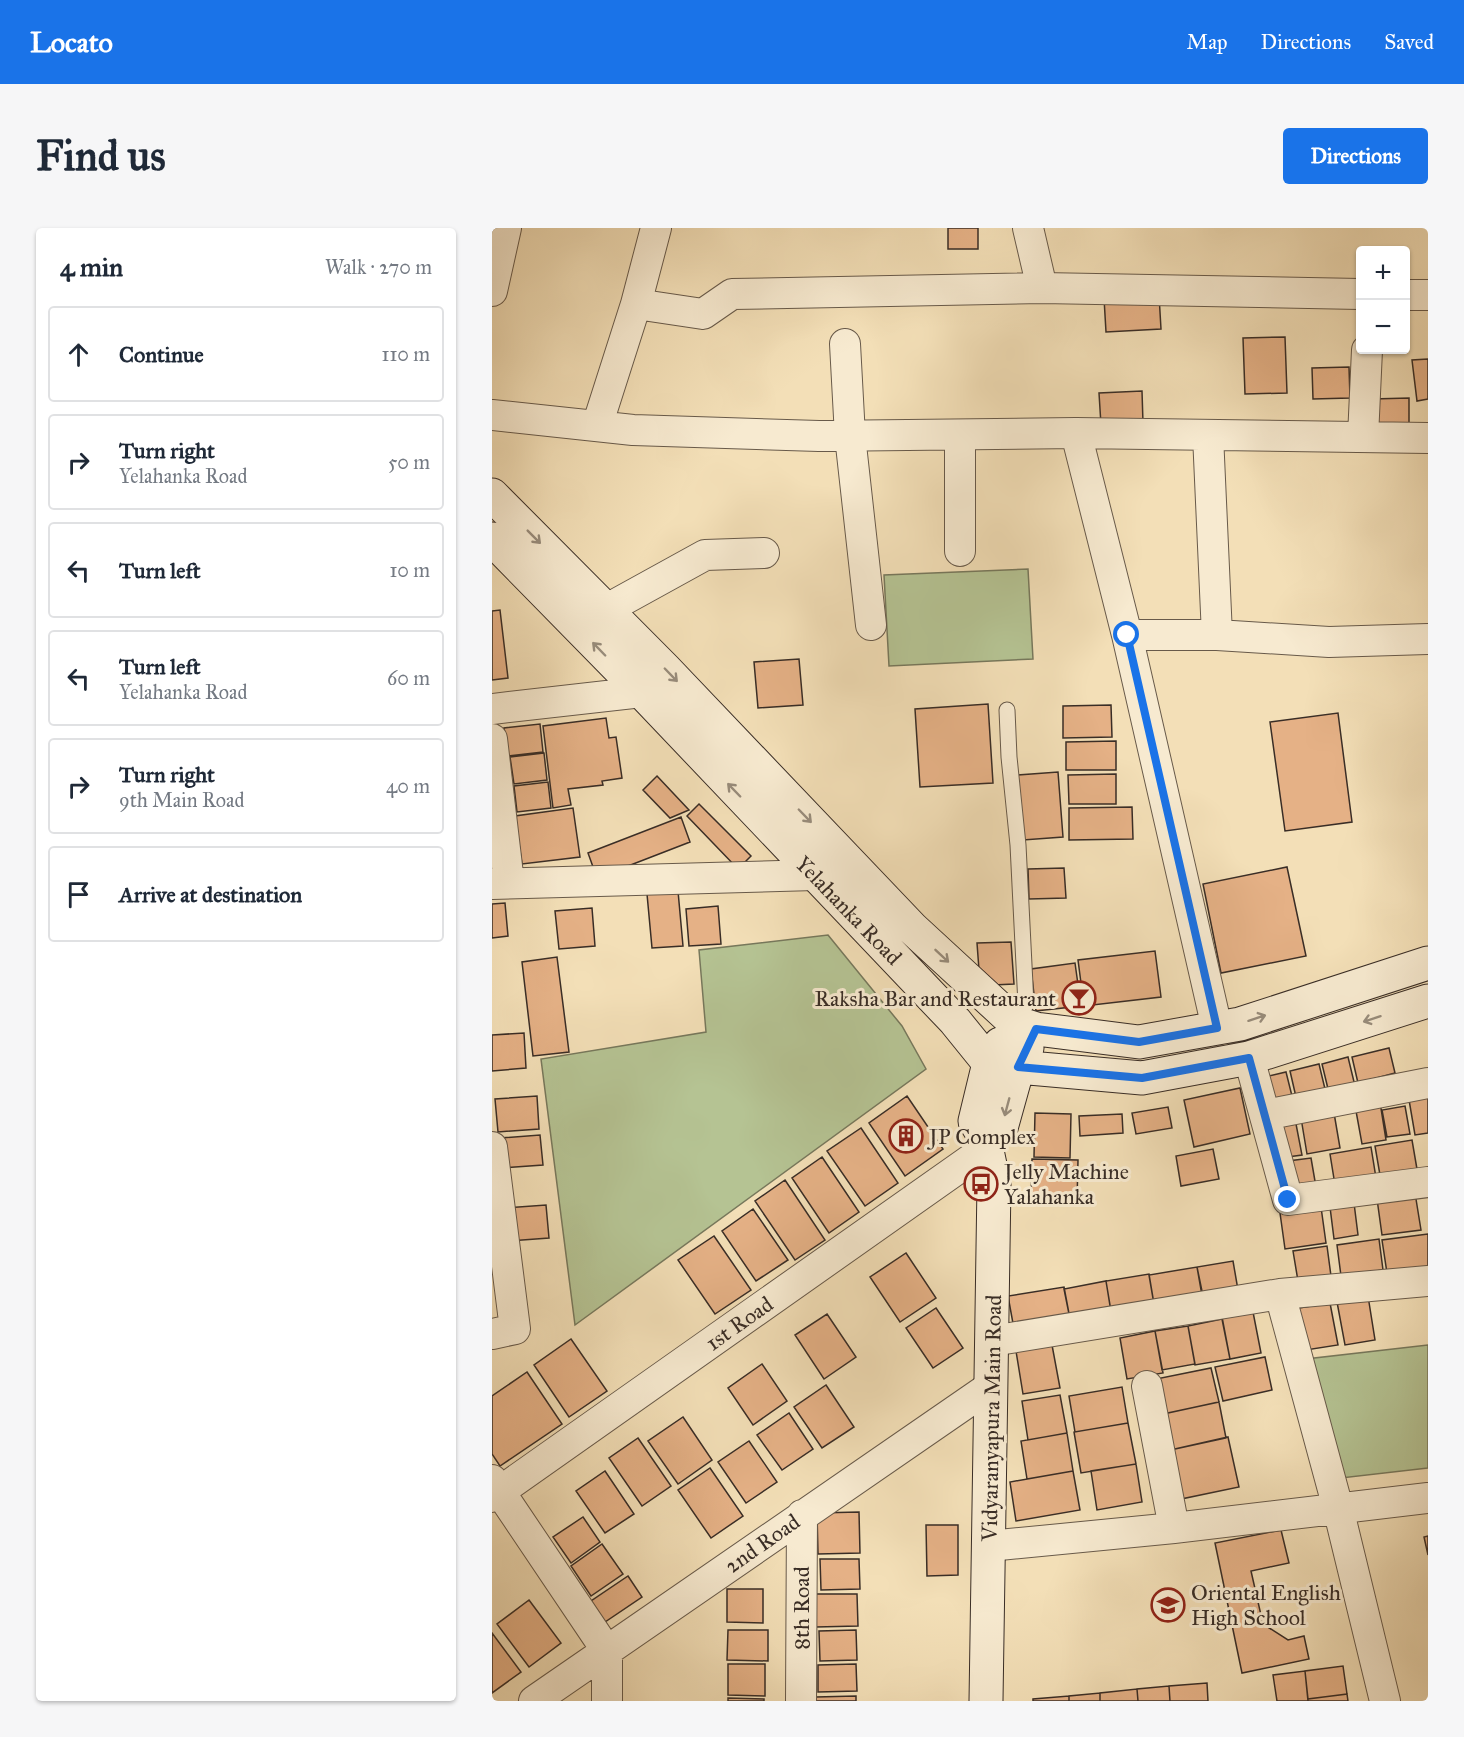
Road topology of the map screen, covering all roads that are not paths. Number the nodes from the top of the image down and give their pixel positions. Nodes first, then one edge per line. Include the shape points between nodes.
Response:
1 (506, 228) edge
2 (656, 228) edge
3 (1028, 228) edge
4 (1042, 288) junction
5 (492, 291) edge
6 (1356, 294) edge
7 (1410, 295) edge
8 (1428, 295) edge
9 (636, 304) junction
10 (845, 344) dead end
11 (1366, 354) edge
12 (492, 415) edge
13 (597, 426) junction
14 (1076, 433) junction
15 (960, 435) junction
16 (1208, 435) junction
17 (850, 436) junction
18 (1363, 437) junction
19 (1428, 438) edge
20 (492, 495) edge
21 (492, 539) edge
22 (960, 551) dead end
23 (764, 553) dead end
24 (607, 609) junction
25 (871, 625) dead end
26 (1127, 635) junction
27 (1217, 635) junction
28 (1428, 639) edge
29 (642, 692) junction
30 (492, 709) edge
31 (1007, 710) dead end
32 (492, 739) edge
33 (815, 875) junction
34 (500, 883) edge
35 (1428, 963) edge
36 (1428, 1001) edge
37 (1025, 1019) junction
38 (1217, 1028) junction
39 (1249, 1058) junction
40 (1003, 1065) junction
41 (1428, 1083) edge
42 (1265, 1115) junction
43 (985, 1142) junction
44 (492, 1147) edge
45 (1428, 1182) edge
46 (1428, 1281) edge
47 (1280, 1294) junction
48 (492, 1334) edge
49 (992, 1341) junction
50 (991, 1386) junction
51 (1147, 1386) dead end
52 (495, 1490) edge
53 (1428, 1498) edge
54 (1338, 1508) junction
55 (802, 1515) junction
56 (1174, 1528) junction
57 (989, 1546) junction
58 (607, 1651) junction
59 (534, 1701) edge
60 (607, 1701) edge
61 (801, 1701) edge
62 (986, 1701) edge
63 (1385, 1701) edge

1 - 5 street
2 - 9 street
3 - 4 street
4 - 6 street
4 - 9 street via 732,294 703,314
7 - 8 street
9 - 13 street
10 - 17 street
11 - 18 street
12 - 13 street
13 - 17 street
14 - 15 street
14 - 16 street
14 - 26 street
15 - 17 street
15 - 22 street
16 - 18 street
16 - 27 street
17 - 25 street
18 - 19 street
20 -> 24 main road, Yelahanka Road
29 -> 21 main road, Yelahanka Road
23 - 24 street via 705,555
24 -> 37 main road, Yelahanka Road via 912,928
26 - 27 street
26 - 38 street
27 - 28 street via 1329,642
29 - 30 street
33 -> 29 main road, Yelahanka Road
31 - 37 lane via 1018,845
32 - 34 street
33 - 34 street
33 - 40 main road, Yelahanka Road via 955,1021
38 -> 35 main road
36 -> 39 main road
37 - 38 main road via 1139,1042
37 - 40 main road
39 - 40 main road via 1142,1078
39 - 42 street
40 - 43 main road via 1001,1128
41 - 42 street
42 - 45 street via 1288,1200
43 - 49 main road, Vidyaranyapura Main Road via 994,1184
43 - 52 street, 1st Road
44 - 48 street via 515,1329
46 - 47 street
47 - 49 street
47 - 54 street
49 - 50 main road, Vidyaranyapura Main Road
50 - 55 street, 2nd Road
50 - 57 main road, Vidyaranyapura Main Road
51 - 56 street
52 - 58 street
53 - 54 street
54 - 56 street
54 - 63 street
55 - 58 street, 2nd Road
55 - 61 street, 8th Road
56 - 57 street
57 - 62 main road, Vidyaranyapura Main Road
58 - 59 street, 2nd Road
58 - 60 street

